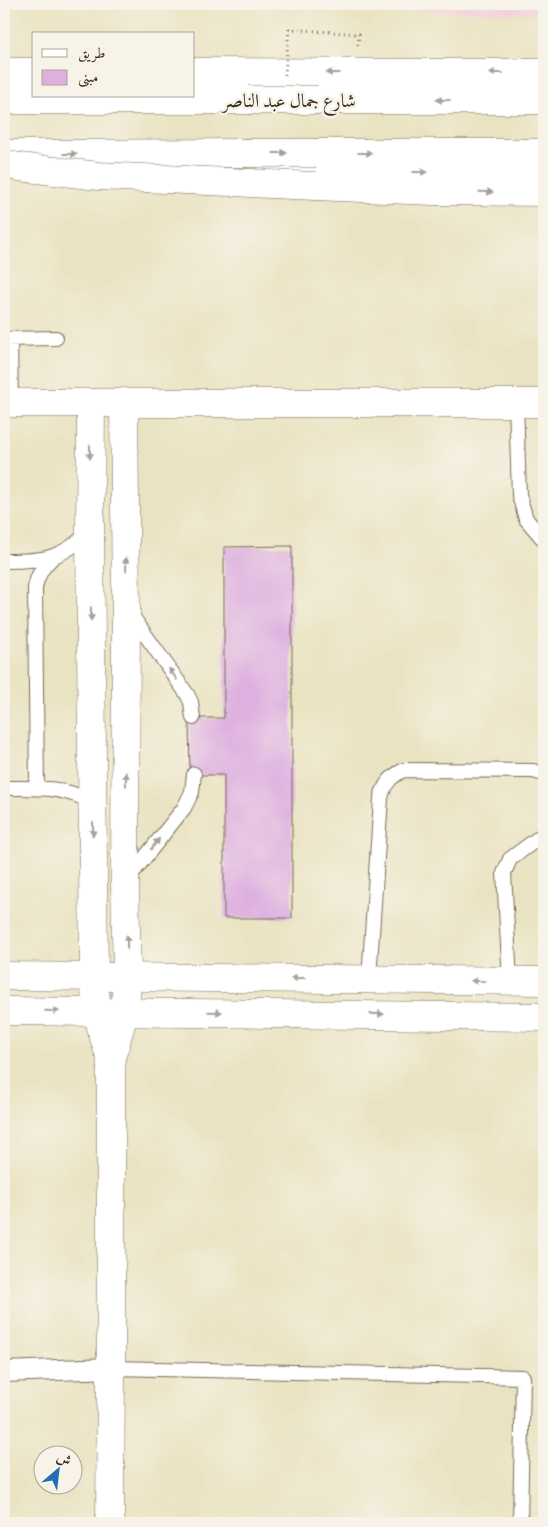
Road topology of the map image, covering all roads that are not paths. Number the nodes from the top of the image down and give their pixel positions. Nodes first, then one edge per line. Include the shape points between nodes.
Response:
1 (4, 72) edge
2 (32, 72) edge
3 (195, 72) edge
4 (544, 74) edge
5 (4, 100) edge
6 (544, 100) edge
7 (544, 153) edge
8 (4, 154) edge
9 (4, 164) edge
10 (4, 172) edge
11 (544, 172) edge
12 (544, 192) edge
13 (56, 338) dead end
14 (7, 339) edge
15 (124, 402) junction
16 (7, 403) edge
17 (91, 403) junction
18 (516, 403) junction
19 (544, 403) edge
20 (90, 531) junction
21 (544, 540) edge
22 (52, 558) junction
23 (4, 561) edge
24 (126, 608) junction
25 (91, 650) junction
26 (126, 650) junction
27 (193, 718) dead end
28 (92, 722) junction
29 (126, 722) junction
30 (194, 774) dead end
31 (544, 774) edge
32 (4, 788) edge
33 (37, 788) junction
34 (93, 802) junction
35 (544, 834) edge
36 (125, 883) junction
37 (4, 976) edge
38 (94, 976) junction
39 (127, 977) junction
40 (328, 979) junction
41 (369, 979) junction
42 (510, 981) junction
43 (544, 981) edge
44 (4, 1011) edge
45 (124, 1011) junction
46 (96, 1012) junction
47 (327, 1014) junction
48 (544, 1017) edge
49 (111, 1058) junction
50 (111, 1368) junction
51 (4, 1372) edge
52 (110, 1523) edge
53 (520, 1523) edge

1 - 2 main road
4 -> 3 main road
6 -> 5 main road, شارع جمال عبد الناصر, bridge
8 -> 7 main road, bridge
9 -> 12 main road, bridge via 99,176 433,191
10 -> 11 main road
13 - 14 lane
14 - 16 lane
15 - 17 main road
15 - 18 main road
24 -> 15 main road
16 - 17 main road
17 -> 20 main road
18 - 19 main road
18 - 21 lane via 519,495 526,518
20 - 22 lane via 67,551
20 -> 25 main road
22 - 23 lane
22 - 33 lane via 39,574 35,588
24 - 26 main road
27 -> 24 lane via 187,694
25 - 26 main road
25 - 28 main road
26 - 29 main road
28 - 29 main road
28 - 34 main road
36 -> 29 main road
36 -> 30 lane via 184,808 192,792
31 - 41 lane via 533,771 404,770 386,784 381,798
32 - 33 lane
33 - 34 lane via 54,788
34 -> 38 main road
35 - 42 lane via 510,859 504,872
39 -> 36 main road
37 - 38 main road
38 - 39 main road
38 - 46 main road
40 -> 39 main road
39 - 45 main road
40 - 41 main road
40 - 47 main road
42 -> 41 main road
42 - 43 main road
44 -> 46 main road
45 - 46 main road
45 -> 47 main road
45 - 49 main road
46 - 49 main road
47 -> 48 main road
49 - 50 main road
50 - 51 street
50 - 52 main road
50 - 53 lane via 523,1377

